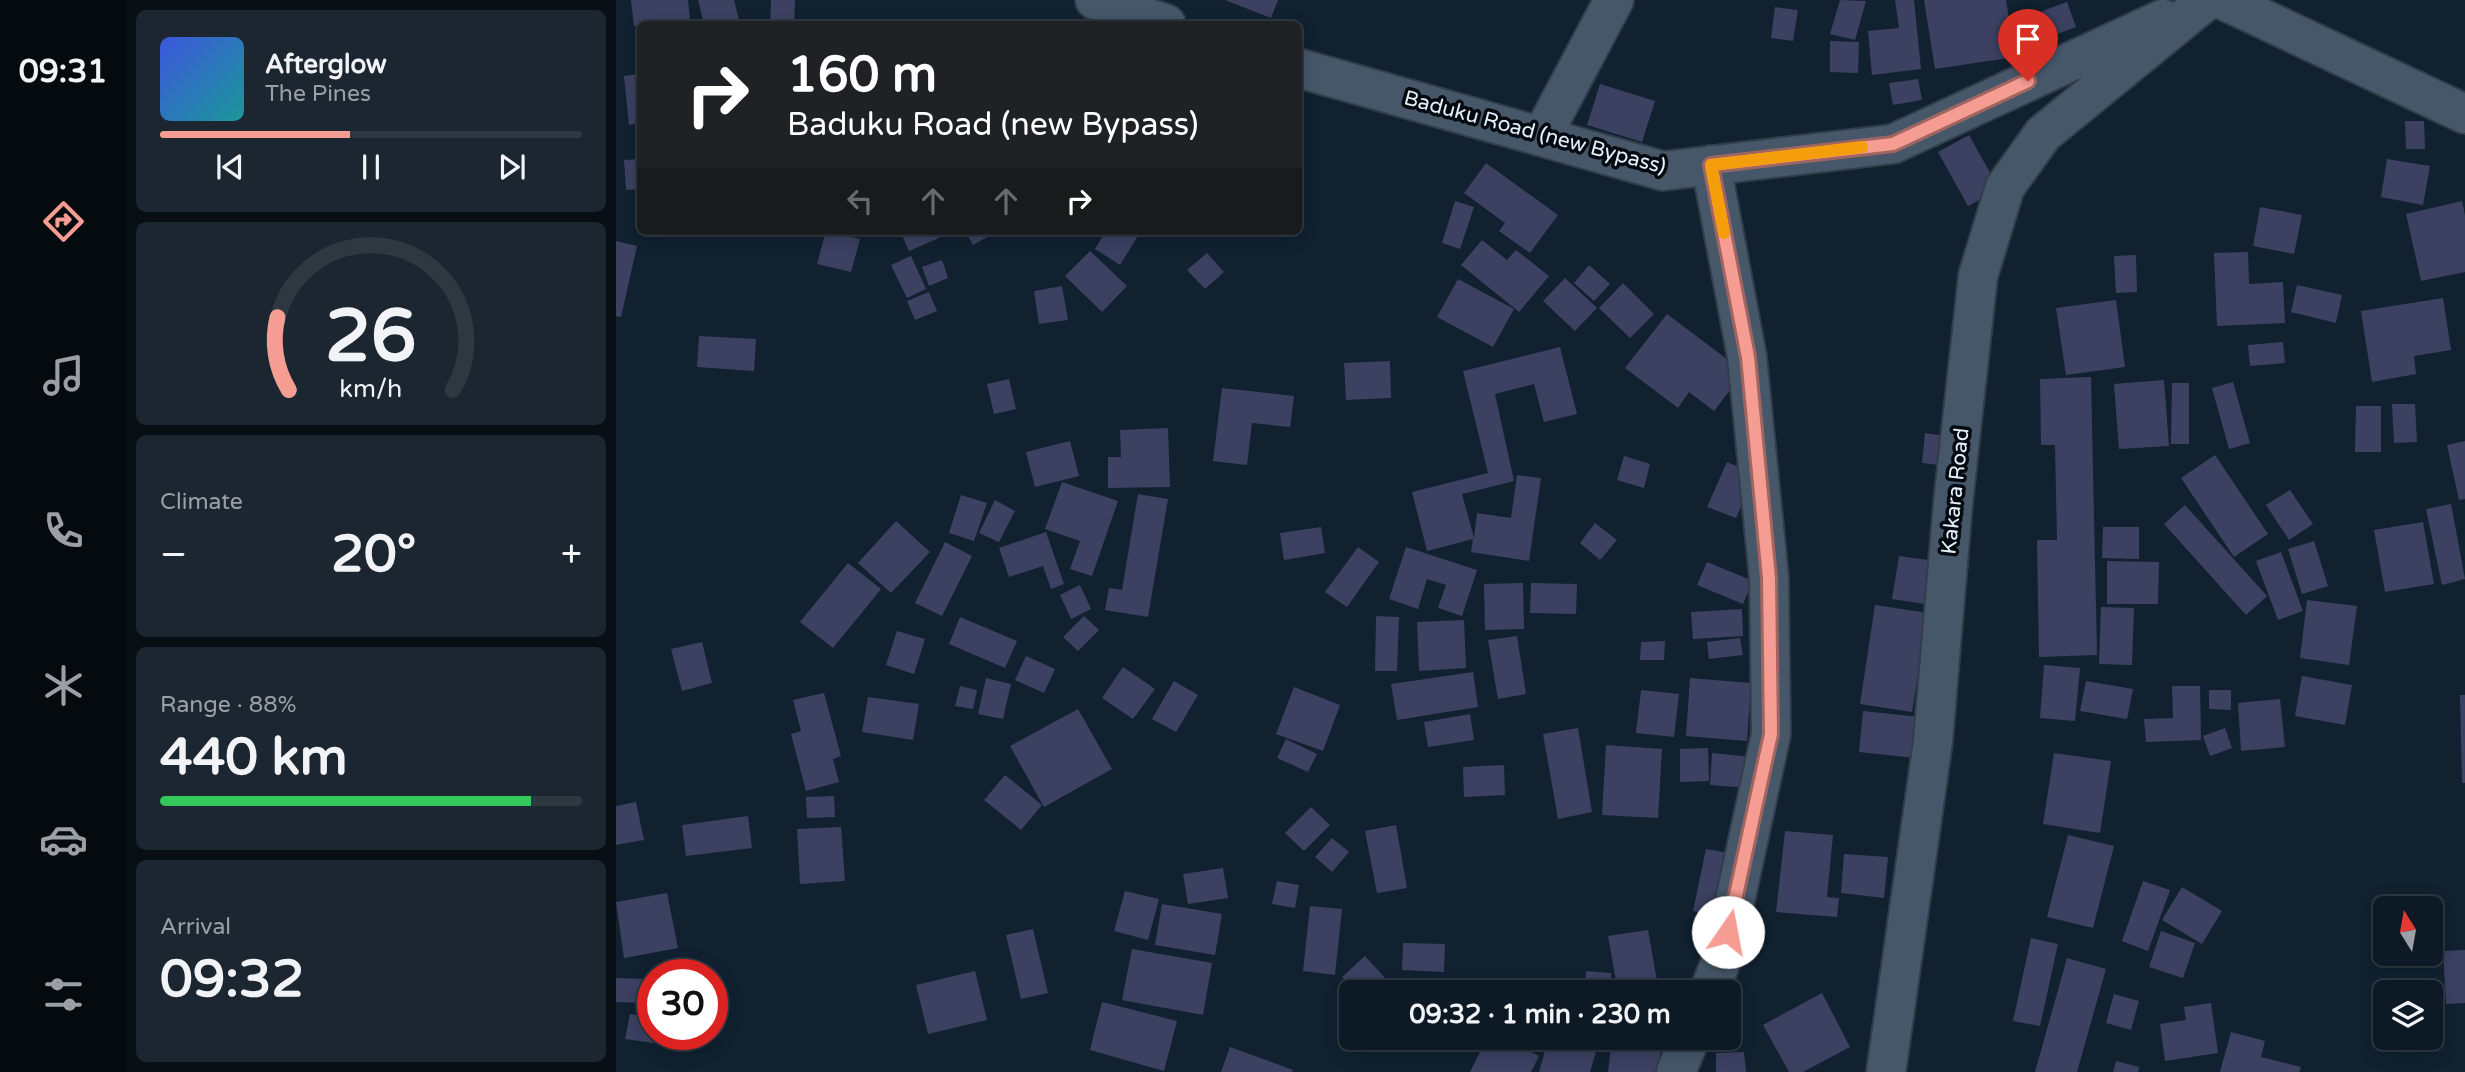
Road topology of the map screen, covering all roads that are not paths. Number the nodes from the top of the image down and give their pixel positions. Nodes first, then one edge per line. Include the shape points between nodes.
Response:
1 (1095, 0) edge
2 (1614, 0) edge
3 (2205, 0) edge
4 (2222, 0) edge
5 (1157, 21) edge
6 (1302, 69) edge
7 (2465, 114) edge
8 (1542, 136) junction
9 (1711, 165) junction
10 (1714, 980) edge
11 (1685, 1050) edge
12 (1676, 1072) edge
13 (1886, 1072) edge

1 - 5 street
2 - 8 street
3 - 9 street, Baduku Road (new Bypass) via 1893,144
3 - 13 street, Kakara Road via 2043,134 2005,187 1978,276 1933,741
4 - 7 street
6 - 8 street, Baduku Road (new Bypass)
8 - 9 street, Baduku Road (new Bypass) via 1663,171
9 - 10 street via 1748,357 1769,578 1771,734 1723,956
11 - 12 street

